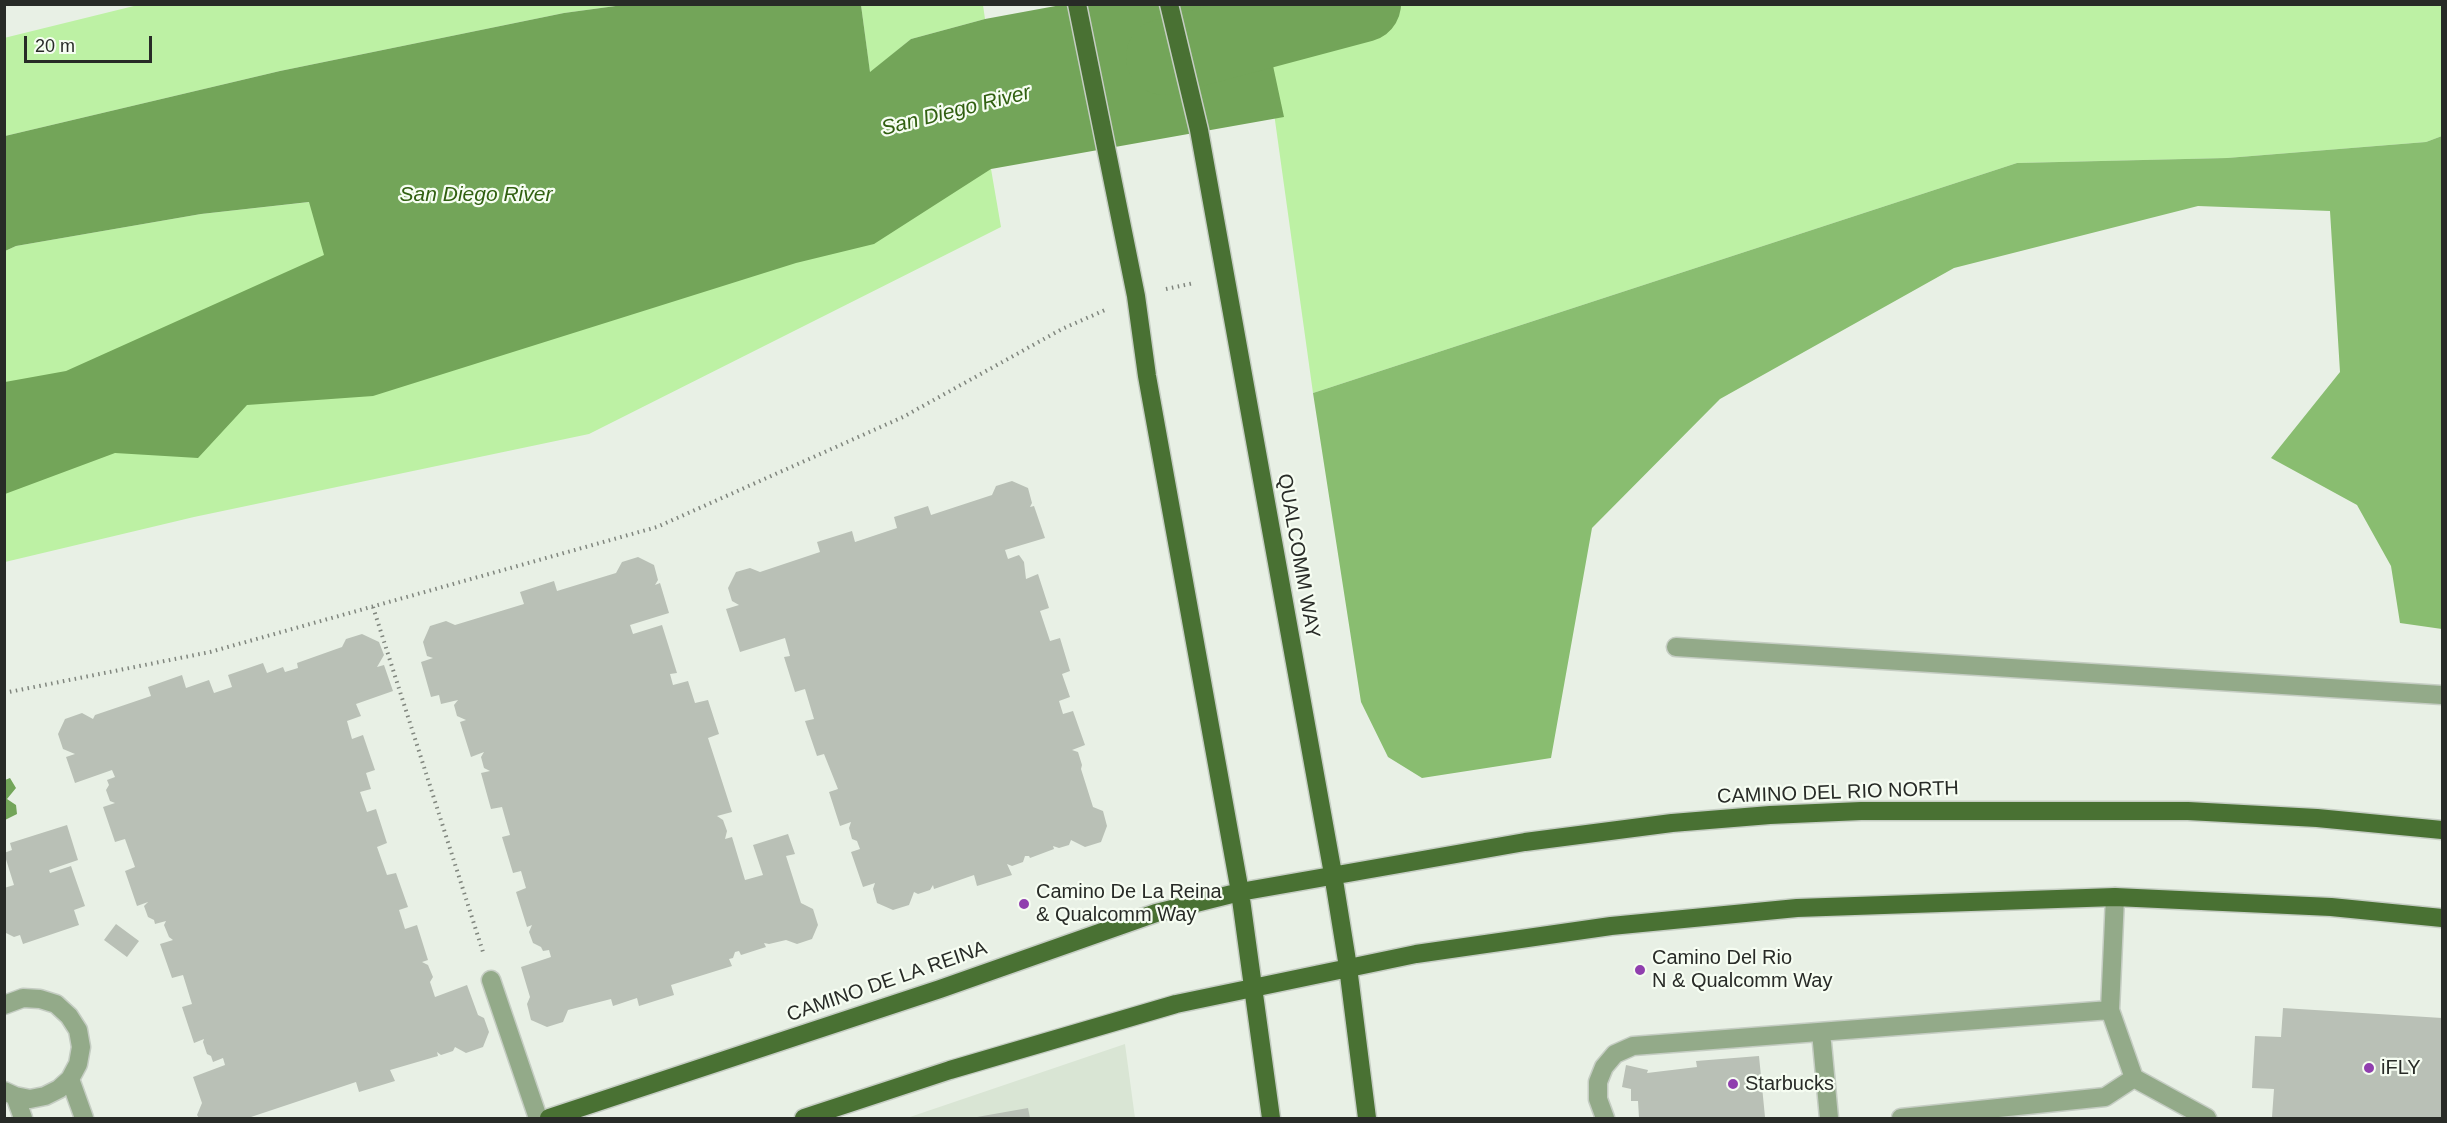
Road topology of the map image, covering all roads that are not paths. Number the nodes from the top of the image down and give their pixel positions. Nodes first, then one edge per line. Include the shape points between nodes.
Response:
1 (1077, 4) edge
2 (1169, 4) edge
3 (1676, 647) dead end
4 (2442, 695) edge
5 (2442, 830) edge
6 (1333, 874) junction
7 (1240, 892) junction
8 (2115, 897) junction
9 (2442, 918) edge
10 (1348, 967) junction
11 (491, 980) road end
12 (1255, 987) junction
13 (4, 1005) edge
14 (2110, 1010) junction
15 (1821, 1032) junction
16 (2134, 1078) junction
17 (70, 1079) junction
18 (10, 1094) edge
19 (23, 1119) edge
20 (84, 1119) edge
21 (538, 1119) edge
22 (549, 1119) edge
23 (804, 1119) edge
24 (1271, 1119) edge
25 (1367, 1119) edge
26 (1605, 1119) edge
27 (1829, 1119) edge
28 (1901, 1119) edge
29 (2207, 1119) edge

1 - 7 main road via 1136,296
2 - 6 main road, QUALCOMM WAY via 1199,130
3 - 4 lane
5 - 6 main road, CAMINO DEL RIO NORTH via 2188,812 1849,811 1597,832
6 - 7 main road, CAMINO DEL RIO NORTH
6 - 10 main road, QUALCOMM WAY
7 - 12 main road
7 - 22 main road, CAMINO DE LA REINA via 1156,913
8 - 9 main road via 2308,906
8 - 10 main road via 1797,908 1702,916 1507,939
8 - 14 lane
10 - 12 main road
10 - 25 main road, QUALCOMM WAY
11 - 21 lane
12 - 23 main road via 1176,1004 950,1070
12 - 24 main road
13 - 17 lane via 23,998 40,999 56,1004 69,1016 78,1030 81,1047
14 - 15 lane
14 - 16 lane
15 - 26 lane via 1634,1046 1615,1053 1598,1082 1598,1099
15 - 27 lane
16 - 28 lane via 2105,1097
16 - 29 lane
17 - 18 lane via 45,1096 30,1099
17 - 20 lane
18 - 19 lane

